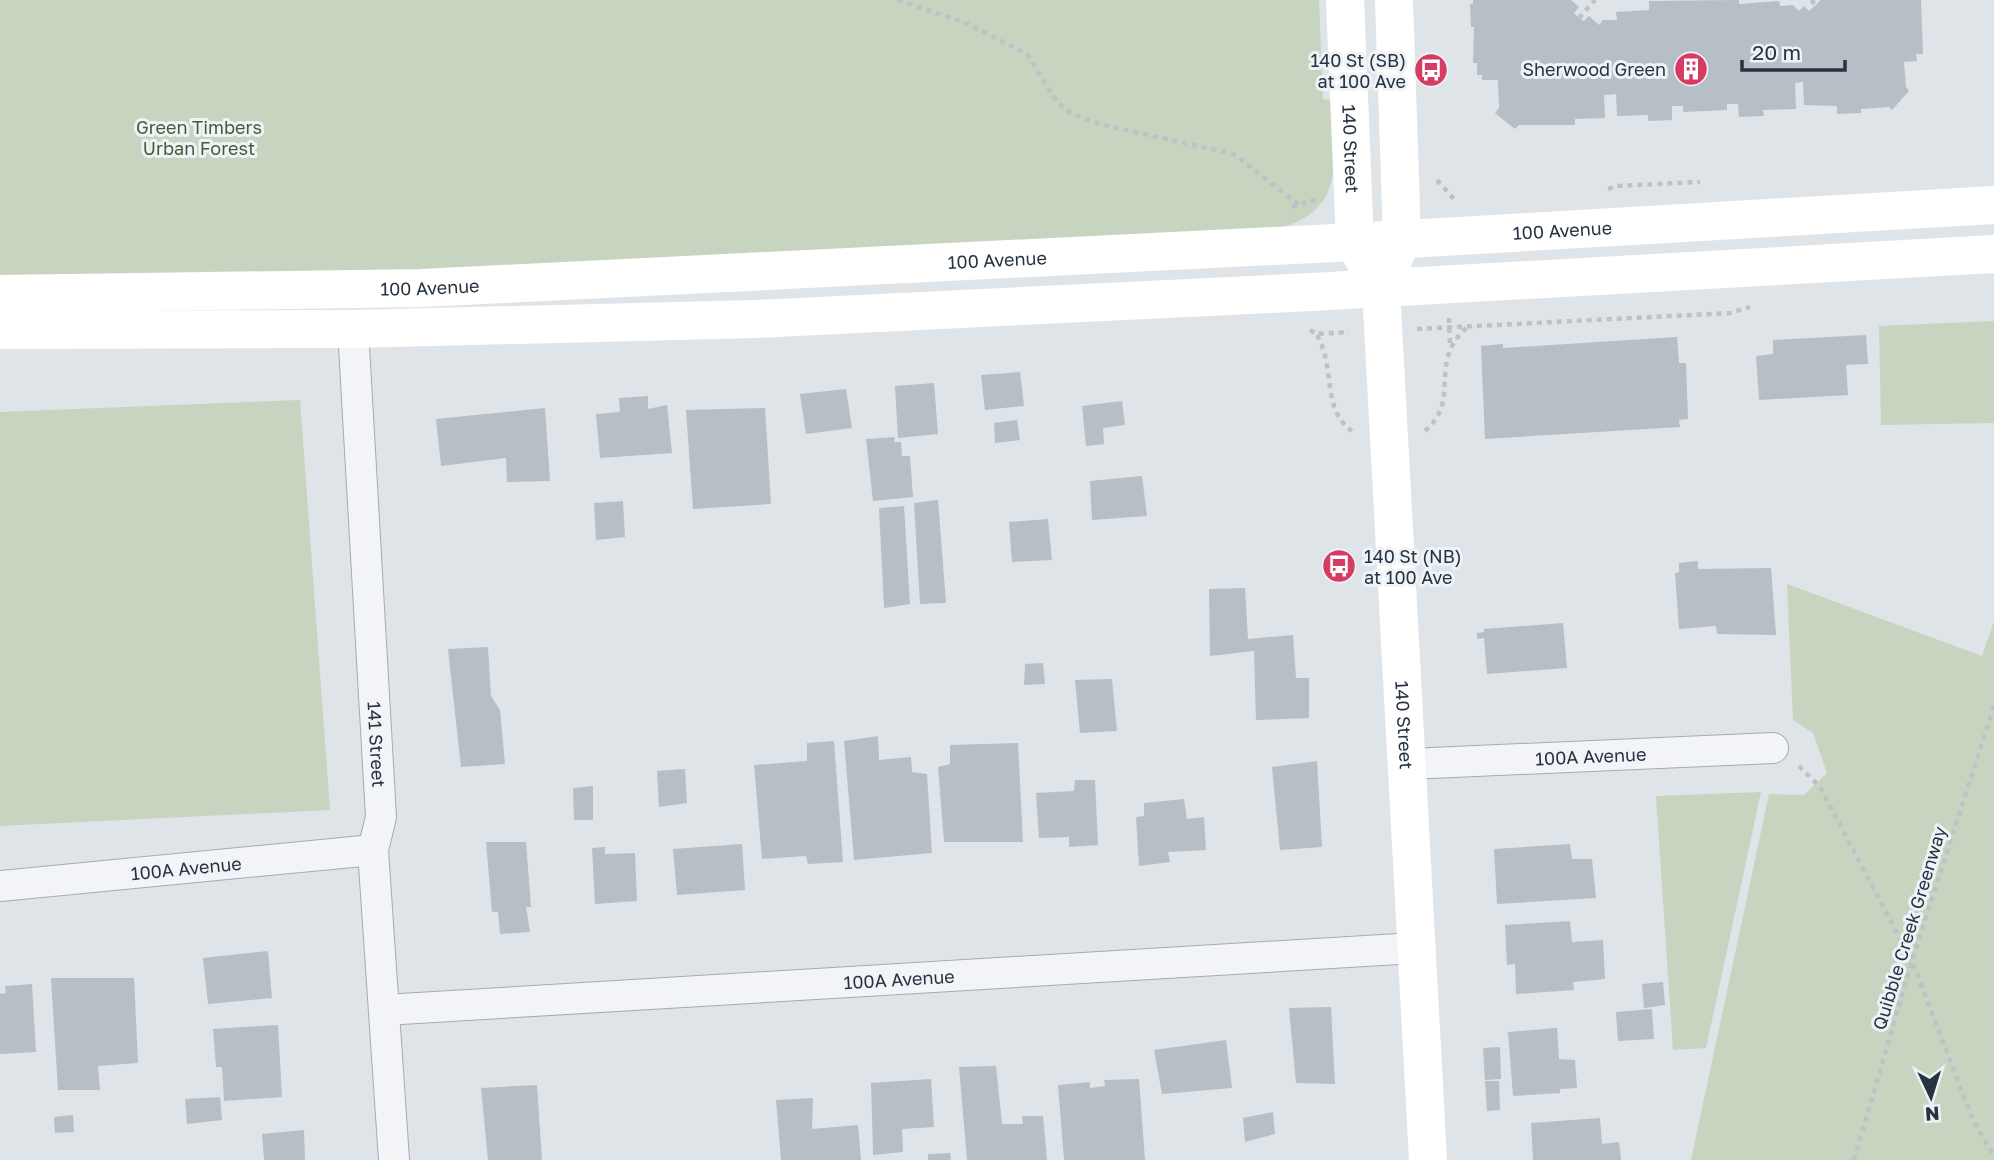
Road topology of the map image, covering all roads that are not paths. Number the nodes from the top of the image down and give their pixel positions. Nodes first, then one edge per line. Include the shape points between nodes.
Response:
1 (1345, 0) edge
2 (1394, 0) edge
3 (1994, 205) edge
4 (1402, 239) junction
5 (1354, 242) junction
6 (1994, 254) edge
7 (1381, 289) junction
8 (0, 293) edge
9 (353, 329) junction
10 (0, 330) edge
11 (1773, 748) road end
12 (1409, 764) junction
13 (373, 850) junction
14 (0, 886) edge
15 (1415, 948) junction
16 (384, 1010) junction
17 (394, 1160) edge
18 (1429, 1160) edge

1 - 5 main road, 140 Street
2 - 4 main road, 140 Street
3 - 4 main road, 100 Avenue
4 - 5 main road, 100 Avenue
4 - 7 main road, 140 Street
5 - 7 main road, 140 Street
5 - 8 main road, 100 Avenue via 421,288
6 - 7 main road
7 - 9 main road via 755,319
7 - 12 main road, 140 Street
9 - 10 main road
9 - 13 street, 141 Street via 381,817
11 - 12 street, 100A Avenue
12 - 15 main road, 140 Street
13 - 14 street, 100A Avenue
13 - 16 street, 141 Street
15 - 16 street, 100A Avenue
15 - 18 main road, 140 Street
16 - 17 street, 141 Street

